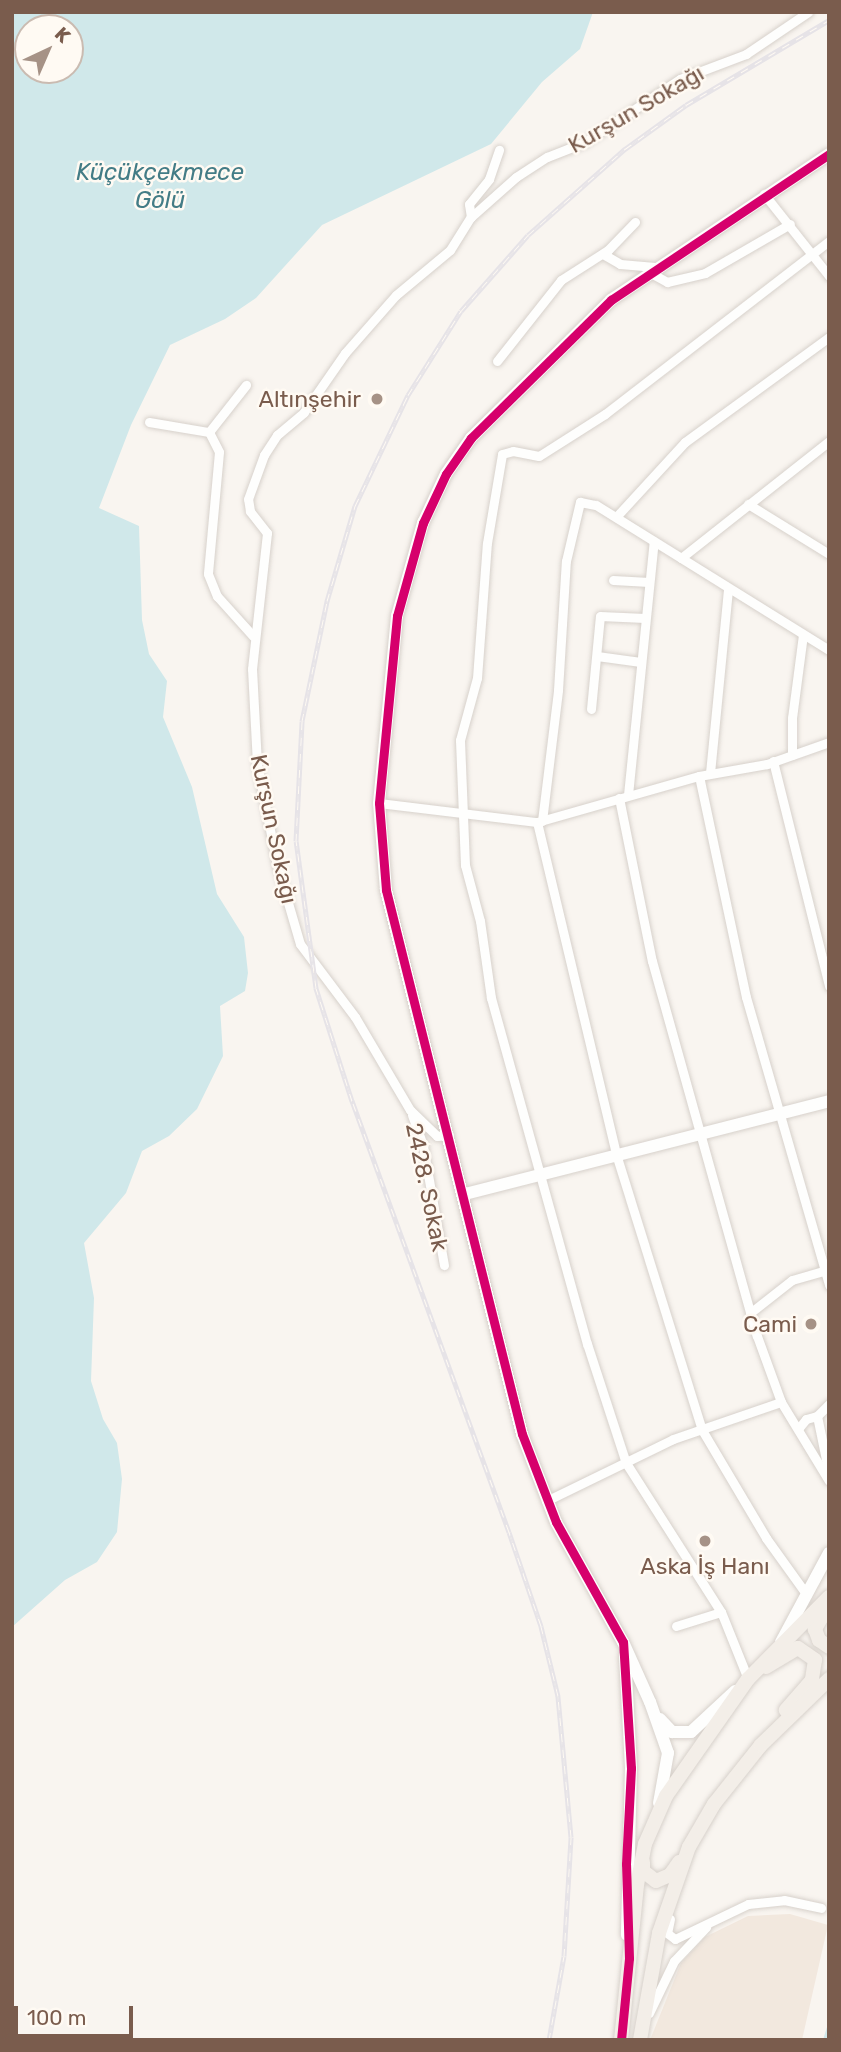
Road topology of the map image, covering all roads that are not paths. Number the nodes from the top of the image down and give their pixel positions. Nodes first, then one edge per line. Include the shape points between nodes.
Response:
1 (808, 12) edge
2 (499, 150) dead end
3 (829, 154) edge
4 (764, 194) junction
5 (471, 217) junction
6 (635, 222) dead end
7 (790, 224) junction
8 (829, 241) edge
9 (812, 252) junction
10 (603, 254) junction
11 (654, 269) junction
12 (829, 276) edge
13 (829, 337) edge
14 (497, 361) dead end
15 (246, 385) dead end
16 (149, 422) dead end
17 (209, 432) junction
18 (829, 440) edge
19 (748, 504) junction
20 (616, 517) junction
21 (654, 541) junction
22 (829, 554) edge
23 (681, 558) junction
24 (613, 580) dead end
25 (649, 582) junction
26 (728, 587) junction
27 (645, 618) junction
28 (803, 635) junction
29 (253, 636) junction
30 (829, 650) edge
31 (597, 656) junction
32 (641, 662) junction
33 (591, 709) dead end
34 (829, 743) edge
35 (792, 755) junction
36 (773, 761) junction
37 (710, 774) junction
38 (699, 776) junction
39 (623, 797) junction
40 (379, 803) junction
41 (463, 810) junction
42 (539, 821) junction
43 (829, 986) edge
44 (829, 1101) edge
45 (410, 1110) junction
46 (780, 1113) junction
47 (703, 1134) junction
48 (449, 1135) junction
49 (616, 1154) junction
50 (540, 1172) junction
51 (465, 1194) junction
52 (444, 1265) dead end
53 (823, 1271) junction
54 (829, 1285) edge
55 (750, 1313) junction
56 (781, 1402) junction
57 (829, 1404) edge
58 (817, 1416) junction
59 (798, 1429) junction
60 (702, 1430) junction
61 (626, 1463) junction
62 (829, 1474) edge
63 (829, 1481) edge
64 (546, 1501) junction
65 (829, 1553) edge
66 (807, 1595) junction
67 (829, 1597) edge
68 (829, 1606) edge
69 (721, 1612) junction
70 (676, 1626) dead end
71 (623, 1642) junction
72 (780, 1643) junction
73 (829, 1647) edge
74 (748, 1679) junction
75 (829, 1679) edge
76 (650, 1702) junction
77 (761, 1745) junction
78 (656, 1818) junction
79 (645, 1844) junction
80 (689, 1847) junction
81 (675, 1885) junction
82 (821, 1908) dead end
83 (717, 1918) junction
84 (629, 1958) junction
85 (641, 2034) edge
86 (621, 2040) edge

1 - 5 street, Kurşun Sokağı via 746,54 680,79 585,142 547,157 516,177
2 - 5 street, Kurşun Sokağı via 489,179 469,204
3 - 4 street
4 - 7 street
4 - 11 street
5 - 29 street, Kurşun Sokağı via 450,250 397,295 345,353 303,412 277,435 264,455 248,499 250,511 267,533
6 - 10 street
7 - 9 street
7 - 11 street via 705,273 667,282
8 - 9 street
9 - 12 street
9 - 41 street via 605,414 539,456 513,451 502,454 487,542 477,678 460,740
10 - 11 street via 620,264
10 - 14 street via 561,280
11 - 40 street via 611,300 548,358 471,438 446,474 423,523 403,586
13 - 20 street via 685,442
15 - 17 street
16 - 17 street
17 - 29 street via 219,452 208,574 217,596
18 - 19 street
19 - 22 street
19 - 23 street
20 - 21 street
20 - 42 street via 588,501 575,509
21 - 23 street
21 - 25 street
23 - 26 street
24 - 25 street
25 - 27 street
26 - 28 street
26 - 37 street
27 - 31 street via 600,616
27 - 32 street
28 - 30 street
28 - 35 street
29 - 45 street, Kurşun Sokağı via 257,764 277,865 300,944 355,1017
31 - 32 street
31 - 33 street
32 - 39 street
34 - 35 street
35 - 36 street
36 - 37 street
36 - 43 street
37 - 38 street
38 - 39 street
38 - 46 street via 725,915
39 - 42 street
39 - 47 street via 652,961
40 - 41 street
40 - 48 street via 384,880
41 - 42 street
41 - 50 street via 465,865 480,921 491,998
42 - 49 street
44 - 46 street
45 - 48 street, Kurşun Sokağı via 437,1136
45 - 52 street, 2428. Sokak via 423,1146
46 - 47 street
46 - 53 street
47 - 49 street
47 - 55 street
48 - 51 street
49 - 50 street
49 - 60 street
50 - 51 street
50 - 61 street
51 - 64 street via 522,1434
53 - 54 street
53 - 55 street via 792,1280
55 - 56 street
56 - 59 street
56 - 60 street
57 - 58 street
58 - 59 street via 806,1419
58 - 62 street
59 - 63 street
60 - 61 street via 647,1450
60 - 66 street via 766,1538
61 - 64 street
61 - 69 street
64 - 71 street
65 - 66 street
66 - 72 street
67 - 72 main road
68 - 73 main road via 815,1629 819,1640
69 - 70 street
69 - 74 street
71 - 76 street
71 - 84 street via 630,1717
72 - 74 main road
74 - 76 street via 683,1735 665,1727
74 - 77 main road via 798,1648 811,1655 816,1667 812,1680
74 - 78 main road via 704,1737
75 - 77 main road
76 - 78 street via 668,1753
77 - 80 main road via 714,1804
78 - 79 main road
79 - 80 main road via 643,1871 656,1881 670,1875
79 - 84 main road
80 - 81 main road
81 - 83 street via 667,1927 671,1937 679,1938
81 - 85 main road via 652,1959
82 - 83 street via 766,1901
83 - 85 street via 674,1961
84 - 86 main road

